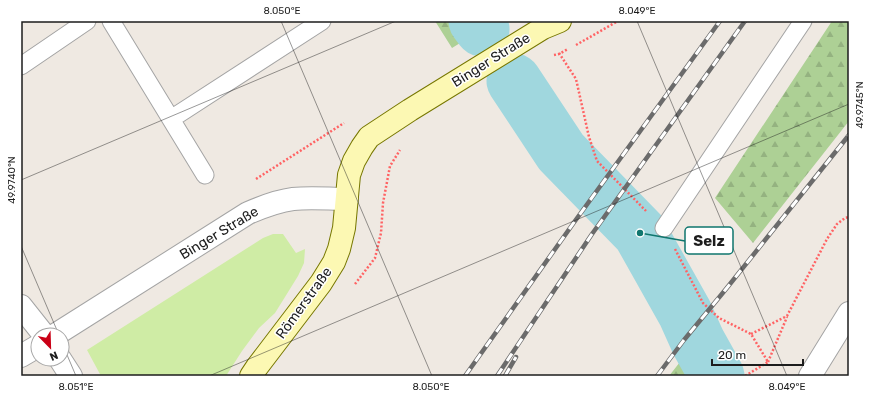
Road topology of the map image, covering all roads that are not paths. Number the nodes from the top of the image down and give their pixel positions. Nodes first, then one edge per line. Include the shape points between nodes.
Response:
1 (87, 21) edge
2 (322, 21) edge
3 (803, 21) edge
4 (116, 23) edge
5 (551, 23) edge
6 (21, 66) edge
7 (171, 119) junction
8 (205, 175) dead end
9 (347, 199) junction
10 (664, 228) road end
11 (21, 306) edge
12 (849, 313) edge
13 (38, 327) edge
14 (68, 327) edge
15 (30, 351) edge
16 (21, 356) edge
17 (65, 367) edge
18 (71, 376) edge
19 (251, 376) edge
20 (810, 376) edge

1 - 6 lane
2 - 7 lane
3 - 10 lane
4 - 7 lane
5 - 9 main road, Binger Straße via 369,137 354,161 349,175
7 - 8 lane
9 - 14 street, Binger Straße via 292,199 248,213
9 - 19 main road, Römerstraße via 344,228 334,262
11 - 13 street
12 - 20 street
15 - 16 street
17 - 18 street

